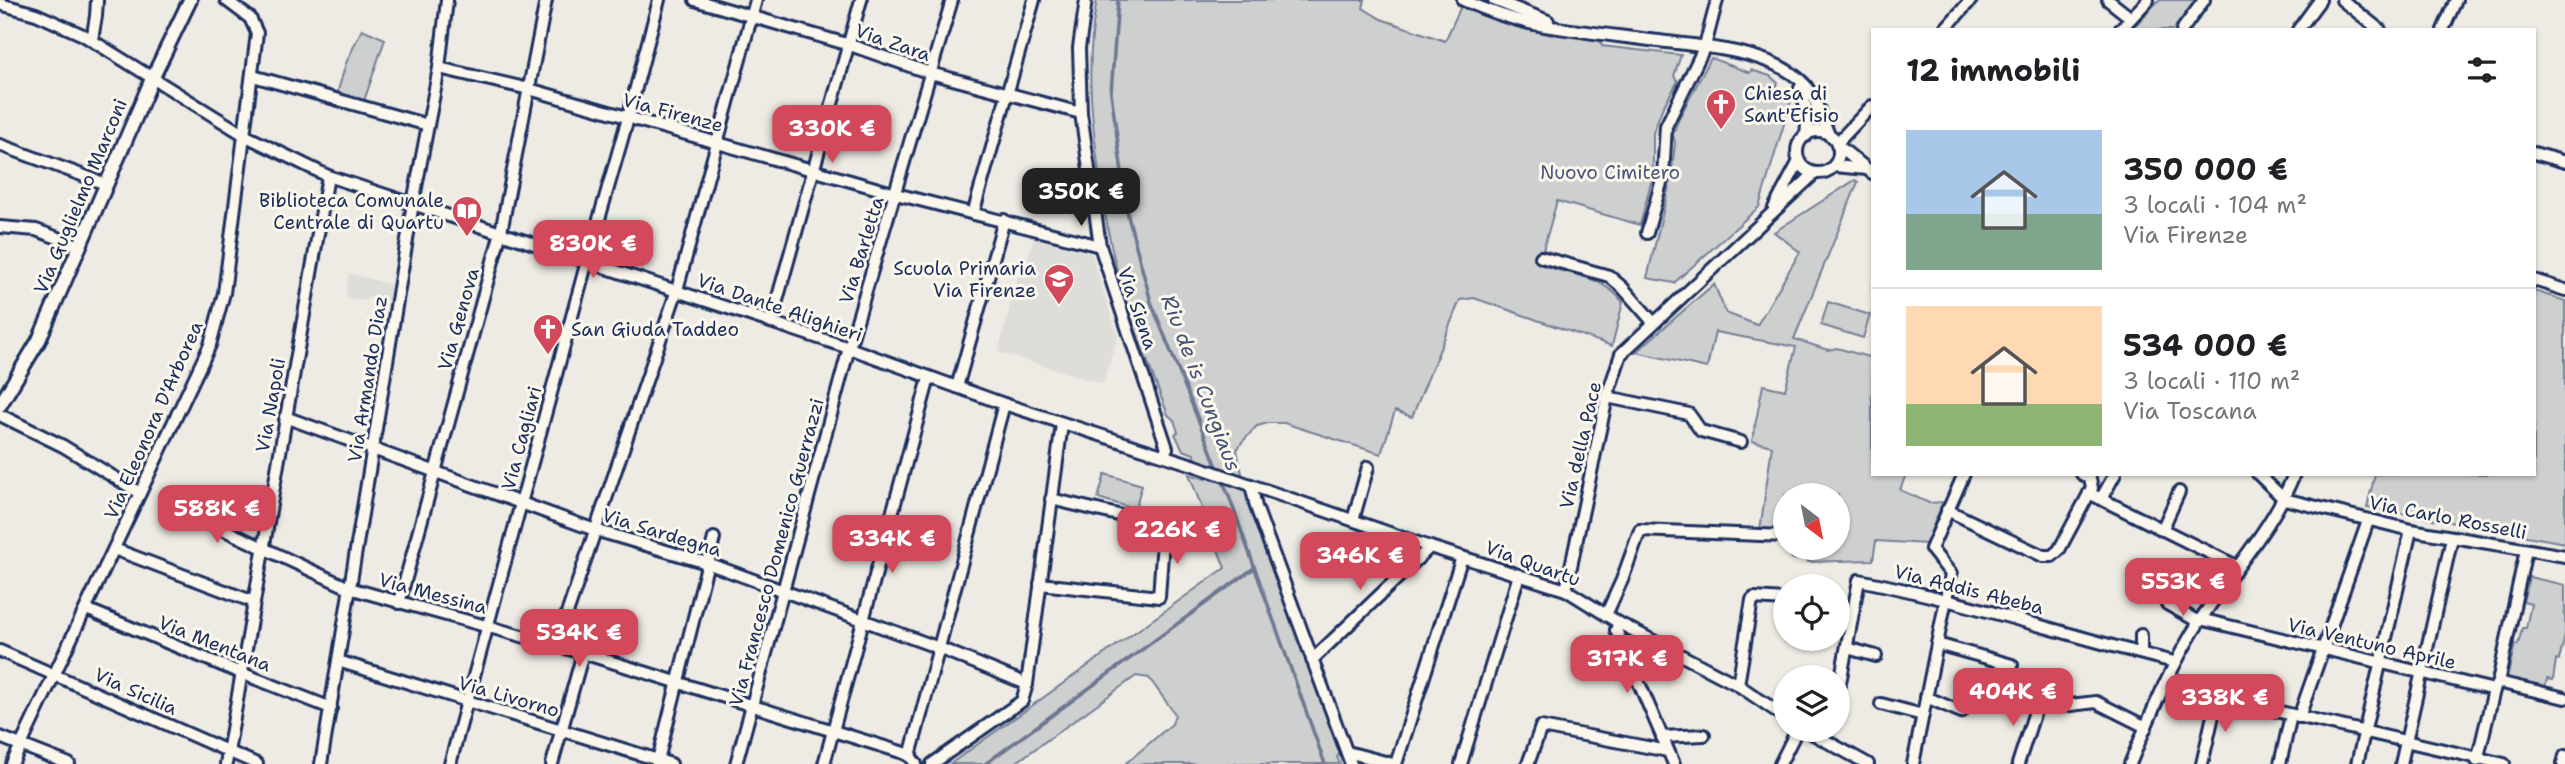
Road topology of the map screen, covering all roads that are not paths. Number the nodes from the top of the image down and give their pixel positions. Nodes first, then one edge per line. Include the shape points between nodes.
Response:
1 (97, 0) edge
2 (190, 0) edge
3 (226, 0) edge
4 (447, 0) edge
5 (546, 0) edge
6 (659, 0) edge
7 (695, 0) edge
8 (756, 0) edge
9 (861, 0) edge
10 (952, 0) edge
11 (1034, 0) edge
12 (1086, 0) edge
13 (1463, 0) edge
14 (1494, 0) edge
15 (1717, 0) edge
16 (1971, 0) edge
17 (2108, 0) edge
18 (2148, 0) edge
19 (2204, 0) edge
20 (2320, 0) edge
21 (2342, 0) edge
22 (2456, 0) edge
23 (0, 4) edge
24 (1508, 12) junction
25 (751, 18) junction
26 (2132, 18) junction
27 (1946, 28) edge
28 (2122, 28) edge
29 (2183, 28) edge
30 (2299, 28) edge
31 (2377, 28) edge
32 (2444, 28) edge
33 (92, 40) junction
34 (850, 45) junction
35 (1705, 46) junction
36 (439, 68) junction
37 (930, 73) junction
38 (253, 76) junction
39 (152, 79) junction
40 (1796, 79) junction
41 (529, 89) junction
42 (1006, 94) junction
43 (1871, 107) edge
44 (1081, 113) junction
45 (628, 118) junction
46 (428, 125) junction
47 (246, 136) junction
48 (1806, 136) junction
49 (1834, 141) junction
50 (718, 142) junction
51 (0, 145) edge
52 (2536, 153) edge
53 (1799, 161) junction
54 (2565, 162) edge
55 (1833, 166) junction
56 (814, 170) junction
57 (1871, 172) edge
58 (1815, 173) junction
59 (328, 176) junction
60 (106, 184) junction
61 (896, 194) junction
62 (413, 203) junction
63 (1772, 212) junction
64 (973, 214) junction
65 (1004, 220) junction
66 (0, 227) edge
67 (501, 232) junction
68 (1647, 233) dead end
69 (80, 246) junction
70 (1100, 246) junction
71 (1541, 257) dead end
72 (587, 261) junction
73 (2536, 281) edge
74 (677, 290) junction
75 (2565, 290) edge
76 (771, 322) junction
77 (1653, 322) junction
78 (849, 348) junction
79 (929, 378) junction
80 (957, 387) junction
81 (1607, 397) junction
82 (1004, 404) junction
83 (0, 405) edge
84 (0, 415) edge
85 (285, 417) junction
86 (1062, 424) junction
87 (1741, 442) dead end
88 (373, 450) junction
89 (1163, 456) junction
90 (1368, 467) dead end
91 (434, 472) junction
92 (1963, 476) edge
93 (2083, 476) edge
94 (2114, 476) edge
95 (2260, 476) edge
96 (2293, 476) edge
97 (1246, 483) junction
98 (2090, 488) junction
99 (2179, 492) dead end
100 (140, 493) junction
101 (1051, 499) junction
102 (2101, 499) junction
103 (2284, 499) junction
104 (521, 503) junction
105 (1947, 510) junction
106 (186, 512) dead end
107 (1353, 520) junction
108 (2368, 521) junction
109 (595, 530) junction
110 (2162, 530) junction
111 (2411, 530) junction
112 (1773, 536) edge
113 (714, 538) dead end
114 (2452, 538) junction
115 (1430, 547) junction
116 (114, 549) junction
117 (262, 549) junction
118 (2526, 550) junction
119 (2565, 556) edge
120 (1462, 557) junction
121 (707, 563) junction
122 (2236, 566) junction
123 (1519, 575) junction
124 (1040, 584) junction
125 (349, 588) junction
126 (1566, 590) junction
127 (781, 592) junction
128 (1773, 599) edge
129 (254, 601) junction
130 (1945, 601) junction
131 (399, 603) junction
132 (2167, 604) dead end
133 (86, 609) junction
134 (1606, 615) junction
135 (2200, 620) junction
136 (863, 622) junction
137 (1619, 623) junction
138 (487, 626) junction
139 (1850, 631) edge
140 (2141, 635) dead end
141 (1937, 644) junction
142 (556, 646) junction
143 (939, 648) junction
144 (1850, 649) edge
145 (2323, 650) junction
146 (0, 651) edge
147 (583, 653) junction
148 (2141, 653) junction
149 (1876, 656) dead end
150 (1312, 660) junction
151 (338, 661) junction
152 (2174, 662) junction
153 (2380, 663) junction
154 (241, 673) junction
155 (2422, 673) junction
156 (55, 674) junction
157 (677, 683) junction
158 (1027, 684) junction
159 (1738, 685) junction
160 (2164, 685) junction
161 (2496, 686) junction
162 (1926, 697) junction
163 (2217, 698) junction
164 (2565, 698) edge
165 (1973, 699) dead end
166 (468, 702) junction
167 (2038, 702) junction
168 (1881, 704) dead end
169 (753, 705) junction
170 (331, 708) junction
171 (1773, 709) edge
172 (1923, 715) junction
173 (2295, 716) junction
174 (2146, 727) junction
175 (560, 729) junction
176 (834, 730) junction
177 (2365, 731) junction
178 (1704, 735) dead end
179 (0, 737) edge
180 (1662, 737) junction
181 (2406, 740) junction
182 (1791, 742) edge
183 (1828, 742) edge
184 (21, 745) junction
185 (1668, 751) junction
186 (1347, 752) junction
187 (2565, 756) edge
188 (227, 758) edge
189 (913, 760) edge
190 (2477, 761) edge
191 (657, 762) edge
192 (12, 764) edge
193 (69, 764) edge
194 (257, 764) edge
195 (321, 764) edge
196 (450, 764) edge
197 (552, 764) edge
198 (671, 764) edge
199 (736, 764) edge
200 (824, 764) edge
201 (932, 764) edge
202 (1351, 764) edge
203 (1395, 764) edge
204 (1461, 764) edge
205 (1528, 764) edge
206 (1674, 764) edge
207 (1780, 764) edge
208 (1868, 764) edge
209 (1913, 764) edge
210 (2018, 764) edge
211 (2130, 764) edge
212 (2202, 764) edge
213 (2280, 764) edge
214 (2357, 764) edge
215 (2401, 764) edge
216 (2504, 764) edge
217 (2563, 764) edge

1 - 33 street
2 - 39 main road, Via Guglielmo Marconi
3 - 38 street, Via Eleonora D'Arborea via 253,21 257,33
4 - 36 street, Via Armando Diaz
5 - 41 street, Via Genova
6 - 45 street, Via Cagliari
7 - 25 street, Via Zara
8 - 25 street
9 - 34 street
10 - 37 street, Via Barletta
11 - 42 street
12 - 44 street, Via Siena via 1079,48
13 - 24 street
14 - 24 street
15 - 35 street
16 - 27 street
17 - 26 street
18 - 26 street
19 - 29 street
20 - 30 street
21 - 31 street
22 - 32 street
23 - 33 street, Via Dante Alighieri via 36,14
24 - 35 street via 1534,24
25 - 34 street, Via Zara
25 - 50 street
26 - 28 street
33 - 39 street, Via Dante Alighieri
34 - 37 street, Via Zara
34 - 56 street
35 - 40 street via 1766,61
35 - 68 street via 1665,127 1663,176
36 - 41 street, Via Firenze
36 - 46 street, Via Armando Diaz
37 - 42 street, Via Zara
37 - 61 street, Via Barletta
38 - 46 street
38 - 47 street, Via Eleonora D'Arborea
39 - 47 street, Via Dante Alighieri
39 - 60 main road, Via Guglielmo Marconi
40 - 48 street via 1808,114
40 - 49 street via 1814,99
41 - 45 street, Via Firenze
41 - 67 street, Via Genova
42 - 44 street, Via Zara
42 - 64 street
43 - 49 street
44 - 70 street, Via Siena
45 - 50 street, Via Firenze
45 - 72 street, Via Cagliari
46 - 62 street, Via Armando Diaz
47 - 59 street, Via Dante Alighieri
47 - 100 street, Via Eleonora D'Arborea via 224,293 211,345
48 - 49 street via 1819,131
48 - 53 street via 1798,147
49 - 55 street via 1839,154
49 - 57 street
50 - 56 street, Via Firenze
50 - 74 street
51 - 60 street
52 - 54 street
53 - 58 street
53 - 63 street, Via della Pace
55 - 57 street
55 - 58 street
56 - 61 street, Via Firenze
56 - 76 street
58 - 63 street, Via della Pace
59 - 62 street, Via Dante Alighieri
59 - 85 street, Via Napoli
60 - 69 main road, Via Guglielmo Marconi
61 - 64 street, Via Firenze
61 - 78 street, Via Barletta
62 - 67 street, Via Dante Alighieri
62 - 88 street, Via Armando Diaz
63 - 77 street, Via della Pace
64 - 65 street, Via Firenze
65 - 70 street, Via Firenze
65 - 80 street
66 - 69 street via 36,230
67 - 72 street, Via Dante Alighieri
67 - 91 street, Via Genova
69 - 83 main road, Via Guglielmo Marconi via 39,340
70 - 89 street, Via Siena via 1167,447
71 - 77 street via 1609,276
72 - 74 street, Via Dante Alighieri
72 - 104 street, Via Cagliari
73 - 75 street
74 - 76 street, Via Dante Alighieri
74 - 109 street
76 - 78 street, Via Dante Alighieri
77 - 81 street, Via della Pace via 1621,354
78 - 79 street, Via Dante Alighieri
78 - 127 street, Via Francesco Domenico Guerrazzi
79 - 80 street, Via Dante Alighieri
79 - 136 street
80 - 82 street, Via Dante Alighieri
81 - 87 street via 1689,414 1701,431
81 - 126 street, Via della Pace
82 - 86 street, Via Dante Alighieri
82 - 143 street
84 - 100 street via 63,446
85 - 88 street, Via Sardegna
85 - 117 street, Via Napoli
86 - 89 street, Via Dante Alighieri
86 - 101 street
88 - 91 street, Via Sardegna
88 - 125 street, Via Armando Diaz
89 - 97 street, Via Dante Alighieri
90 - 107 street
91 - 104 street, Via Sardegna
91 - 131 street, Via Genova
92 - 105 street
93 - 98 street
94 - 102 street
95 - 103 street
96 - 103 street
97 - 107 street, Via Quartu
97 - 150 street
98 - 102 street
98 - 105 street via 2056,553 2043,556
99 - 110 street
100 - 116 street, Via Eleonora D'Arborea
101 - 124 street
101 - 124 street via 1164,526 1159,597
102 - 110 street
103 - 108 street, Via Carlo Rosselli
103 - 122 street
104 - 109 street, Via Sardegna
104 - 138 street, Via Cagliari
105 - 130 street via 1931,549 1951,574
106 - 117 street, Via Messina
107 - 115 street, Via Quartu
108 - 111 street, Via Carlo Rosselli
108 - 145 street
109 - 121 street, Via Sardegna
109 - 142 street
110 - 122 street
111 - 114 street, Via Carlo Rosselli
111 - 153 street
112 - 134 street via 1640,530
113 - 121 street
114 - 118 street, Via Carlo Rosselli
114 - 155 street
115 - 120 street, Via Quartu
115 - 150 street
116 - 129 street
116 - 133 street, Via Eleonora D'Arborea
117 - 125 street, Via Messina
117 - 129 street, Via Napoli
118 - 119 street, Via Carlo Rosselli
118 - 161 street
120 - 123 street, Via Quartu
120 - 203 street
121 - 127 street, Via Sardegna
121 - 157 street
122 - 135 street
123 - 126 street, Via Quartu
123 - 204 street
124 - 158 street
125 - 131 street, Via Messina
125 - 151 street, Via Armando Diaz
126 - 134 street, Via Quartu
127 - 136 street, Via Sardegna
127 - 169 street, Via Francesco Domenico Guerrazzi
128 - 159 street via 1752,600
129 - 154 street, Via Napoli
130 - 139 street, Via Addis Abeba via 1859,580
130 - 141 street
130 - 148 street, Via Addis Abeba
131 - 138 street, Via Messina
132 - 135 street, Via Ventuno Aprile
133 - 154 street, Via Mentana
133 - 156 street, Via Eleonora D'Arborea
134 - 137 street, Via Quartu
135 - 145 street, Via Ventuno Aprile
135 - 152 street
136 - 143 street, Via Sardegna
136 - 176 street
137 - 159 street, Via Quartu
137 - 180 street via 1616,630
138 - 142 street, Via Messina
138 - 166 street, Via Cagliari
140 - 148 street
141 - 162 street
141 - 167 street via 2012,665 2002,692
142 - 147 street, Via Messina
143 - 158 street, Via Sardegna
143 - 189 street
144 - 149 street
145 - 153 street, Via Ventuno Aprile
145 - 173 street
146 - 156 street, Via Sicilia
147 - 157 street, Via Messina
147 - 175 street
148 - 152 street, Via Addis Abeba
150 - 186 street
151 - 166 street, Via Livorno
151 - 170 street, Via Armando Diaz
152 - 160 street
153 - 155 street, Via Ventuno Aprile
153 - 177 street
154 - 170 street, Via Mentana
154 - 188 street, Via Napoli
155 - 161 street, Via Ventuno Aprile
155 - 181 street
156 - 184 street, Via Eleonora D'Arborea
156 - 188 street, Via Sicilia
157 - 169 street, Via Messina
157 - 191 street
158 - 201 street via 1021,701
159 - 171 street, Via Quartu
160 - 163 street
160 - 174 street
161 - 164 street, Via Ventuno Aprile
161 - 190 street
162 - 165 street via 1961,712
162 - 172 street
163 - 173 street
163 - 212 street
166 - 175 street, Via Livorno
166 - 196 street, Via Cagliari
167 - 174 street via 2062,706 2096,702
167 - 210 street
168 - 172 street
169 - 176 street, Via Messina
169 - 199 street, Via Francesco Domenico Guerrazzi
170 - 195 street, Via Armando Diaz
172 - 209 street
173 - 177 street
173 - 213 street
174 - 211 street
175 - 191 street, Via Livorno
175 - 197 street
176 - 189 street, Via Messina
176 - 200 street
177 - 181 street
177 - 214 street
178 - 180 street
179 - 184 street
180 - 185 street
181 - 190 street
181 - 215 street
182 - 207 street
183 - 208 street
184 - 192 street, Via Eleonora D'Arborea
184 - 193 street
185 - 205 street via 1541,727
185 - 206 street
186 - 202 street
186 - 203 street
187 - 217 street
188 - 194 street, Via Sicilia
190 - 216 street
191 - 198 street, Via Livorno

